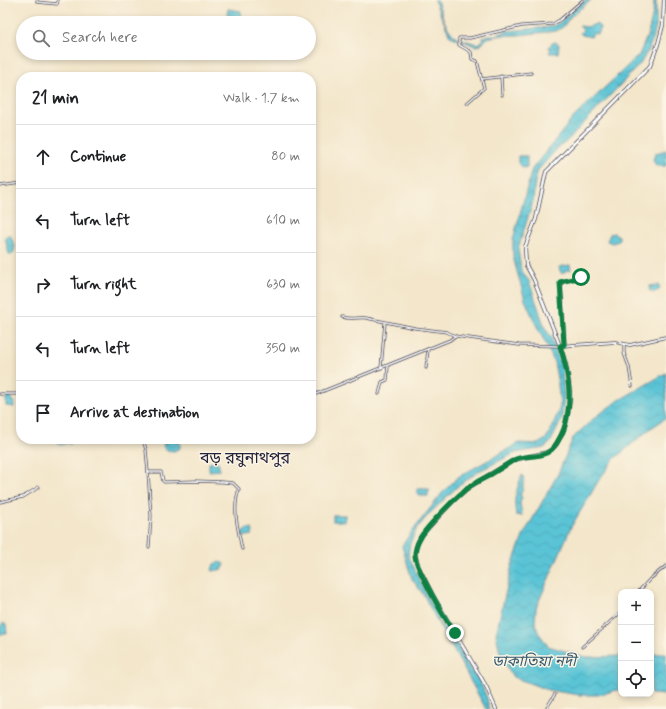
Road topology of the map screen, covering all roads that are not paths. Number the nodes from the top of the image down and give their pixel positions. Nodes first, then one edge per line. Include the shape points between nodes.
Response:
1 (37, 0) edge
2 (58, 0) edge
3 (583, 0) edge
4 (664, 0) edge
5 (531, 73) dead end
6 (501, 76) junction
7 (482, 78) junction
8 (502, 95) dead end
9 (467, 103) dead end
10 (16, 184) edge
11 (0, 186) edge
12 (581, 277) dead end
13 (342, 317) dead end
14 (385, 323) junction
15 (455, 336) junction
16 (666, 337) edge
17 (624, 344) junction
18 (564, 345) junction
19 (560, 346) junction
20 (428, 349) junction
21 (388, 366) junction
22 (381, 368) junction
23 (426, 368) dead end
24 (632, 386) dead end
25 (0, 394) edge
26 (16, 394) edge
27 (316, 394) edge
28 (379, 394) dead end
29 (144, 444) edge
30 (148, 472) junction
31 (39, 487) dead end
32 (0, 502) edge
33 (149, 547) dead end
34 (242, 550) dead end
35 (666, 566) edge
36 (641, 589) edge
37 (618, 615) edge
38 (582, 647) dead end
39 (554, 694) dead end
40 (496, 709) edge
41 (546, 709) edge

1 - 2 street via 51,4 57,4
3 - 7 street via 553,24 522,26 460,38 459,45 471,52 472,59 477,61
4 - 19 main road via 663,25 650,66 546,172 536,219 526,242 524,256
5 - 6 street
6 - 7 street
6 - 8 street
7 - 9 street via 484,88
10 - 11 street
12 - 18 street via 560,282
13 - 14 street via 360,317
14 - 15 street via 447,332
14 - 22 street
15 - 19 street via 520,345
15 - 20 street
16 - 17 street
17 - 18 street via 615,342
17 - 24 street
18 - 19 street
19 - 40 main road via 570,392 566,422 556,445 543,454 514,460 469,487 421,536 415,555 432,594 486,686
20 - 21 street
20 - 23 street
21 - 22 street
21 - 28 street via 387,380 382,382
22 - 27 street
25 - 26 street
29 - 30 street
30 - 33 street via 151,516
30 - 34 street via 161,472 163,481 167,482 234,483 239,489 235,499 235,515
31 - 32 street via 23,497
35 - 36 street
37 - 38 street
39 - 41 street

